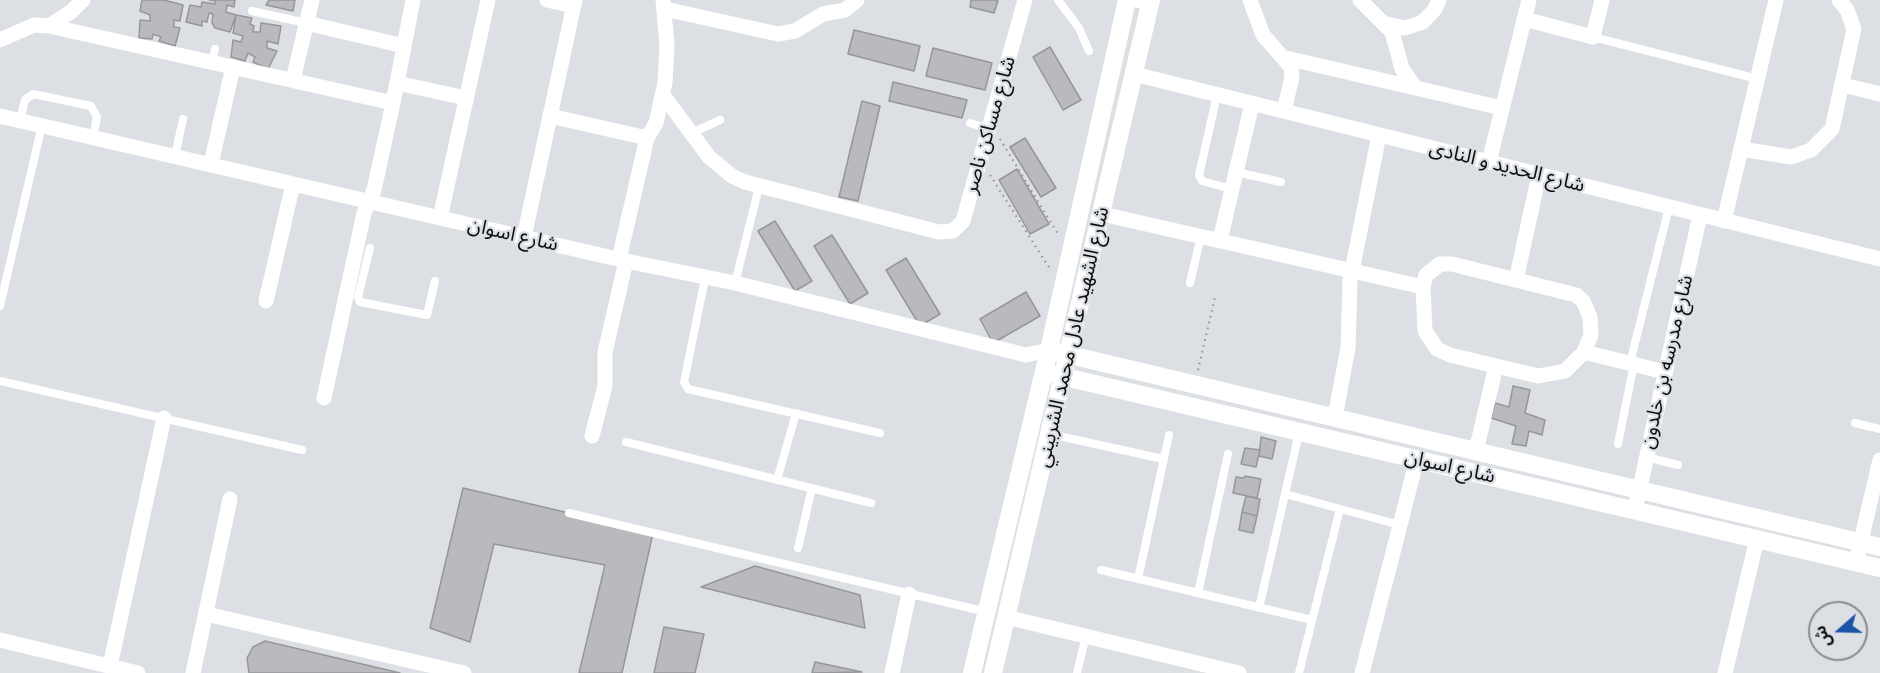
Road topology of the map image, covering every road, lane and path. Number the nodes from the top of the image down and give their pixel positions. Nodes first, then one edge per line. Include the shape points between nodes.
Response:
1 (83, 0) edge
2 (312, 0) edge
3 (413, 0) edge
4 (488, 0) edge
5 (549, 0) edge
6 (857, 0) edge
7 (1025, 0) edge
8 (1058, 0) edge
9 (1127, 0) edge
10 (1250, 0) edge
11 (1360, 0) edge
12 (1439, 0) edge
13 (1529, 0) edge
14 (1602, 0) edge
15 (1776, 0) edge
16 (1839, 0) edge
17 (1146, 1) edge
18 (575, 3) edge
19 (664, 4) edge
20 (252, 11) dead end
21 (1524, 19) junction
22 (306, 23) junction
23 (1387, 24) junction
24 (49, 26) junction
25 (1593, 37) junction
26 (0, 40) edge
27 (404, 46) junction
28 (1089, 51) dead end
29 (1286, 58) junction
30 (233, 67) junction
31 (1134, 74) junction
32 (1758, 79) junction
33 (293, 80) junction
34 (397, 83) junction
35 (1843, 85) junction
36 (1415, 87) junction
37 (1880, 94) edge
38 (663, 95) junction
39 (1217, 95) junction
40 (466, 98) junction
41 (393, 103) junction
42 (1252, 104) junction
43 (1502, 108) junction
44 (1284, 111) junction
45 (0, 116) edge
46 (550, 116) junction
47 (183, 118) dead end
48 (20, 120) junction
49 (720, 120) dead end
50 (969, 123) dead end
51 (42, 125) junction
52 (990, 126) junction
53 (692, 133) junction
54 (1379, 135) junction
55 (93, 137) junction
56 (647, 138) junction
57 (1741, 148) junction
58 (175, 156) junction
59 (981, 160) junction
60 (1489, 162) junction
61 (211, 164) junction
62 (1236, 172) junction
63 (1539, 175) junction
64 (1281, 182) dead end
65 (293, 184) junction
66 (759, 187) junction
67 (1232, 189) junction
68 (369, 201) junction
69 (1669, 207) junction
70 (1102, 213) junction
71 (1700, 215) junction
72 (440, 218) junction
73 (1724, 221) junction
74 (1201, 236) junction
75 (524, 237) junction
76 (1220, 240) junction
77 (370, 249) dead end
78 (1071, 254) junction
79 (623, 260) junction
80 (1880, 260) edge
81 (359, 264) junction
82 (1352, 270) junction
83 (705, 279) junction
84 (1516, 280) junction
85 (435, 281) dead end
86 (735, 283) junction
87 (1191, 283) dead end
88 (1423, 286) junction
89 (1063, 290) junction
90 (1215, 297) dead end
91 (266, 301) dead end
92 (0, 306) edge
93 (1049, 350) junction
94 (1584, 352) junction
95 (1069, 354) junction
96 (1026, 355) junction
97 (1632, 364) junction
98 (1496, 366) junction
99 (1044, 372) junction
100 (1665, 372) junction
101 (1064, 376) junction
102 (0, 381) edge
103 (1195, 384) junction
104 (324, 398) dead end
105 (796, 413) junction
106 (1335, 417) junction
107 (164, 418) junction
108 (1855, 423) dead end
109 (1880, 429) edge
110 (1299, 431) junction
111 (880, 433) dead end
112 (1050, 434) junction
113 (1169, 435) dead end
114 (592, 436) dead end
115 (626, 442) dead end
116 (1618, 444) dead end
117 (302, 450) dead end
118 (1476, 451) junction
119 (1228, 454) dead end
120 (1646, 458) junction
121 (1163, 459) junction
122 (1417, 459) junction
123 (1880, 460) edge
124 (1678, 465) dead end
125 (777, 480) junction
126 (812, 488) junction
127 (1638, 489) junction
128 (1285, 494) junction
129 (230, 499) dead end
130 (871, 503) dead end
131 (1340, 509) junction
132 (1635, 510) junction
133 (568, 513) dead end
134 (1400, 525) junction
135 (1757, 539) junction
136 (1860, 543) junction
137 (1880, 547) edge
138 (798, 548) dead end
139 (1856, 562) junction
140 (1880, 568) edge
141 (1101, 570) dead end
142 (1138, 579) junction
143 (1198, 593) junction
144 (909, 594) junction
145 (1259, 608) junction
146 (987, 612) junction
147 (206, 614) junction
148 (1006, 617) junction
149 (1312, 620) junction
150 (1086, 636) junction
151 (0, 639) edge
152 (110, 666) junction
153 (138, 673) edge
154 (193, 673) edge
155 (464, 673) edge
156 (892, 673) edge
157 (972, 673) edge
158 (993, 673) edge
159 (1077, 673) edge
160 (1239, 673) edge
161 (1299, 673) edge
162 (1362, 673) edge
163 (1725, 673) edge

1 - 24 street
2 - 22 street
3 - 27 street
4 - 40 street
5 - 18 street
6 - 19 street via 845,10 823,14 795,31 778,33
7 - 52 street, شارع مساكن ناصر
8 - 28 lane via 1079,28
9 - 78 street, شارع الشهيد عادل محمد الشربيني
10 - 29 street via 1263,35
11 - 23 street
12 - 23 street via 1430,17 1414,26
13 - 21 street
14 - 25 street
15 - 32 street
16 - 35 street via 1854,29
17 - 31 street, شارع الشهيد عادل محمد الشربيني
18 - 46 street
19 - 38 street via 667,46
20 - 22 lane
21 - 25 street
21 - 43 street
22 - 27 street
22 - 33 street
23 - 36 street via 1402,69
24 - 26 street via 34,26
24 - 30 street via 213,55
25 - 32 lane
27 - 34 street
29 - 36 street
29 - 44 street via 1292,77
30 - 33 street
30 - 61 street
31 - 39 street, شارع الحديد و النادى
31 - 70 street, شارع الشهيد عادل محمد الشربيني
32 - 57 street
33 - 41 street
34 - 40 street
34 - 41 street
35 - 37 street
35 - 57 street via 1832,129 1811,150 1781,157
36 - 43 street
38 - 53 street
38 - 56 street via 656,123
39 - 42 street, شارع الحديد و النادى
39 - 67 lane via 1199,175 1202,181
40 - 72 street
41 - 68 street
42 - 44 street, شارع الحديد و النادى
42 - 62 street
43 - 60 street
44 - 54 street, شارع الحديد و النادى
45 - 48 street, شارع اسوان
46 - 56 street
46 - 75 street
47 - 58 lane
48 - 51 street, شارع اسوان
48 - 55 lane via 25,100 33,94 91,106 97,117
49 - 53 lane
50 - 52 lane
51 - 55 street, شارع اسوان
51 - 92 lane
52 - 59 street, شارع مساكن ناصر
52 - 78 path
53 - 66 street via 720,168
54 - 60 street, شارع الحديد و النادى
54 - 82 street
55 - 58 street, شارع اسوان
56 - 79 street
57 - 73 street
58 - 61 street, شارع اسوان
59 - 66 street, شارع مساكن ناصر via 963,221 953,231 939,232
59 - 89 path
60 - 63 street, شارع الحديد و النادى
61 - 65 street, شارع اسوان
62 - 64 lane
62 - 67 street
63 - 69 street, شارع الحديد و النادى
63 - 84 street
65 - 68 street, شارع اسوان
65 - 91 street
66 - 86 lane
67 - 76 street
68 - 72 street, شارع اسوان
68 - 81 street
69 - 71 street, شارع الحديد و النادى
69 - 97 lane
70 - 74 street
70 - 95 street, شارع الشهيد عادل محمد الشربيني
71 - 73 street, شارع الحديد و النادى
71 - 100 street, شارع مدرسه بن خلدون
72 - 75 street, شارع اسوان
73 - 80 street, شارع الحديد و النادى
74 - 76 street
74 - 87 lane
75 - 79 street, شارع اسوان
76 - 82 street
77 - 81 lane
78 - 89 street, شارع الشهيد عادل محمد الشربيني
79 - 83 street, شارع اسوان
79 - 114 street via 605,352 604,386
81 - 85 lane via 358,297 362,303 425,316
81 - 104 street
82 - 88 street
82 - 106 street via 1348,348
83 - 86 street, شارع اسوان
83 - 105 lane via 685,386
84 - 88 street via 1446,263 1430,270
84 - 94 street via 1583,300 1592,326
86 - 96 street, شارع اسوان
88 - 98 street via 1425,332 1432,344 1450,355
89 - 93 street, شارع الشهيد عادل محمد الشربيني
90 - 103 path
93 - 95 street, شارع اسوان
93 - 96 street, شارع اسوان
93 - 99 street, شارع الشهيد عادل محمد الشربيني
94 - 97 street
94 - 98 street via 1572,366 1547,376
95 - 101 street, شارع الشهيد عادل محمد الشربيني
95 - 103 street, شارع اسوان
96 - 99 street, شارع اسوان
97 - 100 street
97 - 116 lane
98 - 118 street
99 - 101 street, شارع اسوان
99 - 146 street, شارع الشهيد عادل محمد الشربيني
100 - 120 street, شارع مدرسه بن خلدون
101 - 110 street, شارع اسوان
101 - 112 street, شارع الشهيد عادل محمد الشربيني
102 - 107 lane
103 - 106 street, شارع اسوان
105 - 111 lane
105 - 125 lane
106 - 118 street, شارع اسوان
107 - 117 lane
107 - 152 street
108 - 109 lane
110 - 122 street, شارع اسوان
110 - 128 lane
112 - 121 lane
112 - 148 street, شارع الشهيد عادل محمد الشربيني
113 - 121 lane
115 - 125 lane
118 - 127 street, شارع اسوان
119 - 143 lane
120 - 124 lane
120 - 127 street, شارع مدرسه بن خلدون
121 - 142 lane
122 - 132 street, شارع اسوان
122 - 134 street
123 - 136 street
125 - 126 lane
126 - 130 lane
126 - 138 lane
127 - 132 street, شارع مدرسه بن خلدون
127 - 136 street, شارع اسوان
128 - 131 lane
128 - 145 lane
129 - 147 street
131 - 134 lane
131 - 149 lane
132 - 135 street, شارع اسوان
133 - 144 lane
134 - 162 street
135 - 139 street, شارع اسوان
135 - 163 street
136 - 137 street, شارع اسوان
136 - 139 street
139 - 140 street, شارع اسوان
141 - 142 lane
142 - 143 lane
143 - 145 lane
144 - 146 lane
144 - 156 street
145 - 149 lane
146 - 157 street, شارع الشهيد عادل محمد الشربيني
147 - 154 street
147 - 155 street
148 - 150 street
148 - 158 street, شارع الشهيد عادل محمد الشربيني
149 - 161 lane
150 - 159 lane
150 - 160 street
151 - 152 street
152 - 153 street

